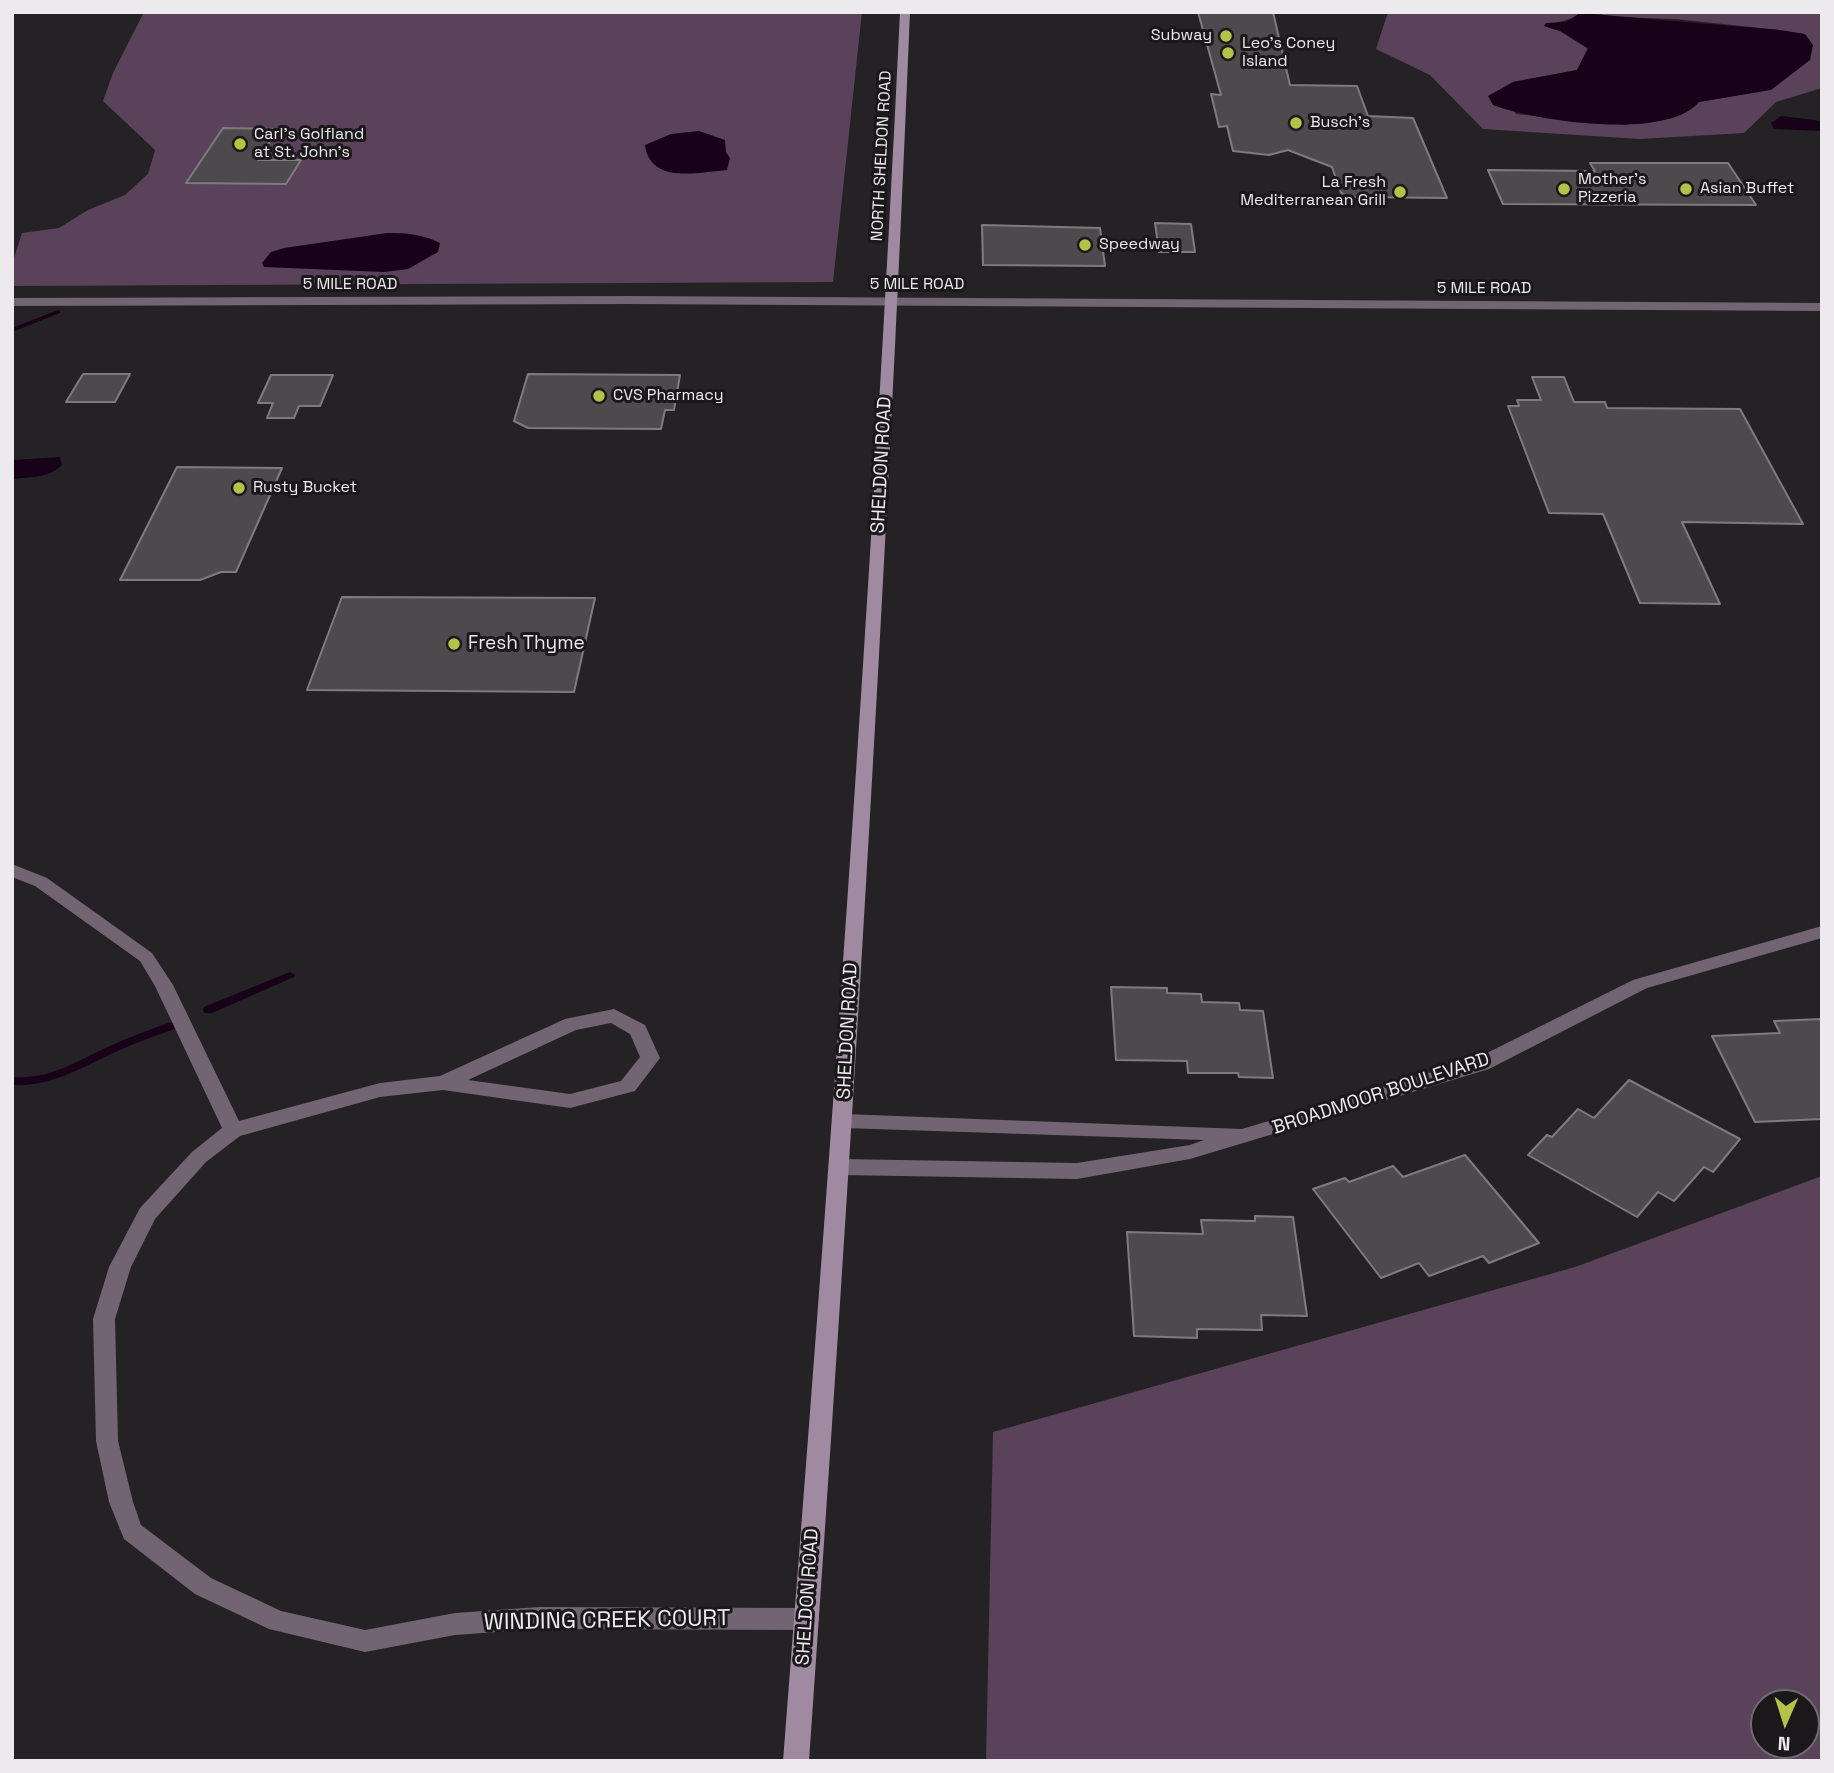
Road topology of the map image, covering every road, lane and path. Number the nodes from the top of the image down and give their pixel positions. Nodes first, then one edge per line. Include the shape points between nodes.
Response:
1 (905, 12) edge
2 (892, 301) junction
3 (12, 302) edge
4 (1822, 307) edge
5 (12, 870) edge
6 (1822, 932) edge
7 (443, 1083) junction
8 (844, 1121) junction
9 (233, 1130) junction
10 (1253, 1135) junction
11 (841, 1167) junction
12 (807, 1619) junction
13 (796, 1761) edge

1 - 2 main road, NORTH SHELDON ROAD
2 - 3 street, 5 MILE ROAD
2 - 4 street, 5 MILE ROAD
2 - 8 main road, SHELDON ROAD
5 - 9 street via 41,882 146,957 164,985
6 - 10 street, BROADMOOR BOULEVARD via 1640,984 1482,1064
7 - 7 street, WINDING CREEK COURT via 570,1101 628,1086 650,1058 638,1030 614,1016 572,1024
7 - 9 street, WINDING CREEK COURT via 380,1090
8 - 10 street, BROADMOOR BOULEVARD
8 - 11 main road, SHELDON ROAD
9 - 12 street, WINDING CREEK COURT via 199,1157 147,1214 120,1267 104,1319 107,1441 132,1532 203,1586 278,1621 365,1641 455,1624 540,1618
10 - 11 street, BROADMOOR BOULEVARD via 1190,1152 1077,1171
11 - 12 main road, SHELDON ROAD
12 - 13 main road, SHELDON ROAD

